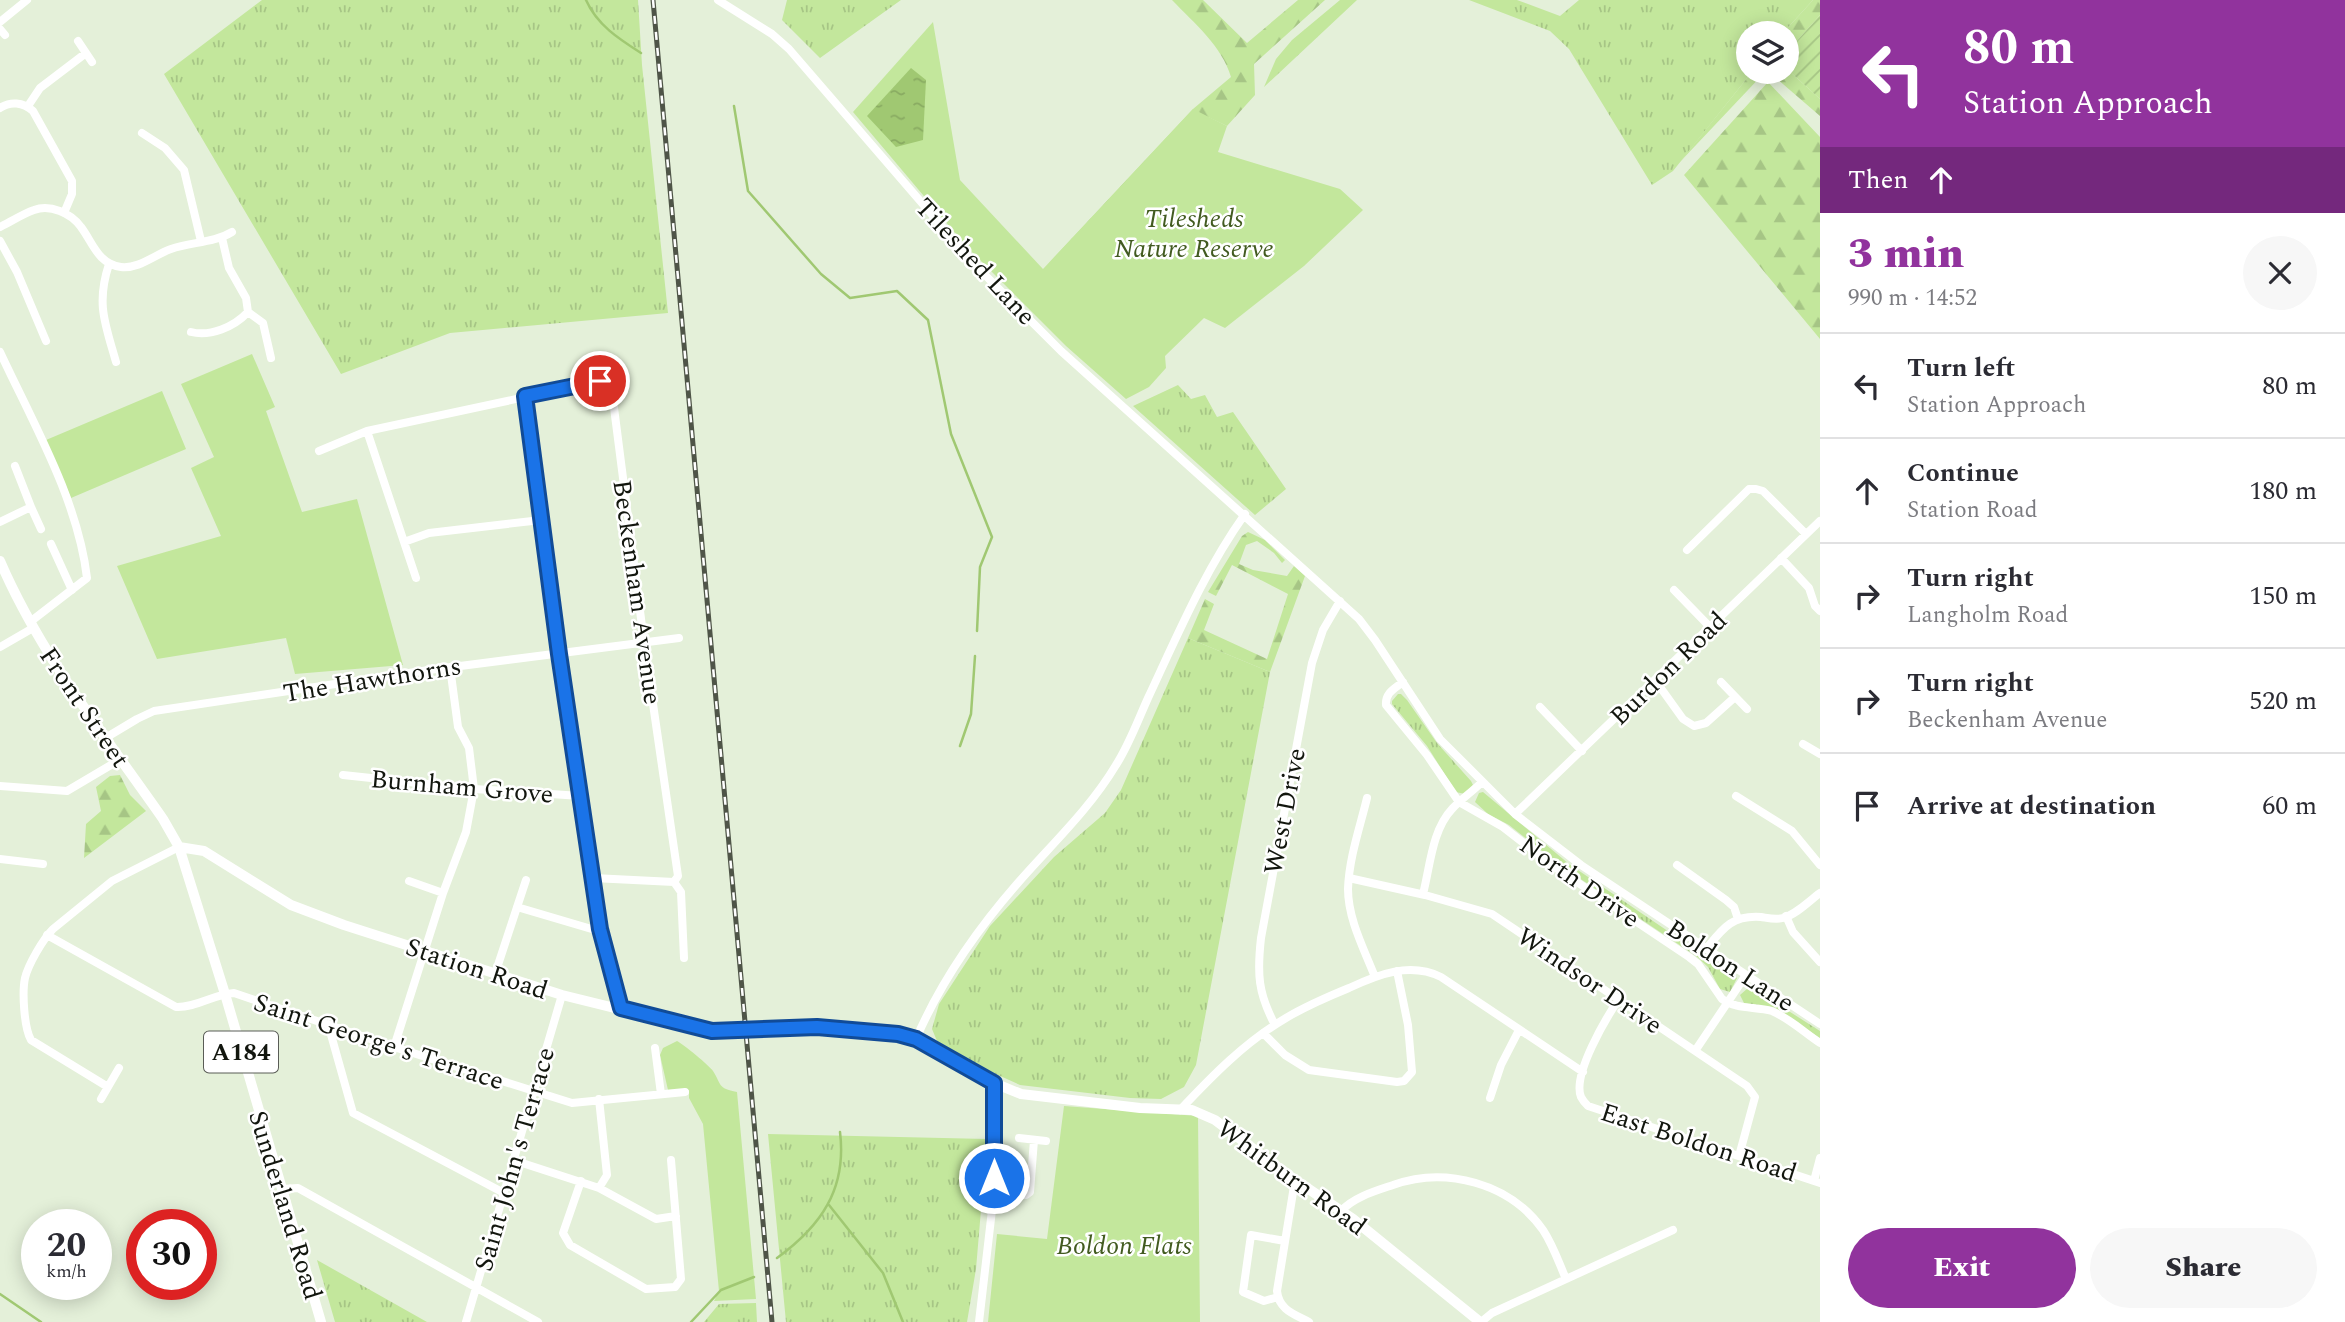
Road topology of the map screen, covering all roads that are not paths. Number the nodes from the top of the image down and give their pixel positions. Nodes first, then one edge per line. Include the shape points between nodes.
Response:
1 (27, 0) edge
2 (718, 0) edge
3 (0, 22) edge
4 (78, 41) dead end
5 (86, 52) junction
6 (92, 62) dead end
7 (28, 106) junction
8 (0, 108) edge
9 (142, 133) dead end
10 (64, 213) junction
11 (0, 227) edge
12 (232, 232) dead end
13 (222, 238) junction
14 (0, 241) edge
15 (201, 242) junction
16 (109, 264) junction
17 (247, 312) junction
18 (191, 332) dead end
19 (46, 341) dead end
20 (0, 352) edge
21 (271, 358) dead end
22 (116, 362) dead end
23 (525, 396) junction
24 (367, 430) junction
25 (319, 451) dead end
26 (15, 466) dead end
27 (31, 507) junction
28 (1245, 514) junction
29 (541, 520) junction
30 (1820, 521) edge
31 (0, 522) edge
32 (41, 529) dead end
33 (1806, 534) junction
34 (404, 542) junction
35 (51, 544) dead end
36 (1687, 550) dead end
37 (1781, 558) junction
38 (0, 561) edge
39 (416, 579) dead end
40 (72, 590) junction
41 (1674, 590) dead end
42 (1340, 601) junction
43 (1820, 611) edge
44 (32, 625) junction
45 (1710, 627) junction
46 (679, 638) dead end
47 (644, 642) junction
48 (0, 647) edge
49 (559, 654) junction
50 (450, 667) junction
51 (1655, 680) junction
52 (1402, 682) junction
53 (1721, 682) dead end
54 (1735, 697) junction
55 (1540, 707) dead end
56 (1747, 709) dead end
57 (107, 737) junction
58 (1804, 744) dead end
59 (1582, 751) junction
60 (1820, 754) edge
61 (121, 759) junction
62 (343, 775) dead end
63 (1482, 782) junction
64 (0, 786) edge
65 (474, 789) junction
66 (581, 796) junction
67 (1736, 796) dead end
68 (1367, 798) dead end
69 (1459, 802) junction
70 (1515, 814) junction
71 (179, 847) junction
72 (0, 859) edge
73 (43, 864) dead end
74 (1677, 865) dead end
75 (1820, 865) edge
76 (593, 878) junction
77 (1349, 878) junction
78 (526, 880) dead end
79 (409, 881) dead end
80 (674, 882) junction
81 (443, 893) junction
82 (1820, 893) edge
83 (1423, 894) junction
84 (517, 907) junction
85 (1786, 916) junction
86 (1738, 919) junction
87 (600, 929) junction
88 (47, 935) junction
89 (1706, 949) junction
90 (424, 951) junction
91 (684, 958) dead end
92 (1820, 962) edge
93 (1396, 971) junction
94 (495, 974) junction
95 (1746, 975) junction
96 (1375, 977) junction
97 (225, 994) junction
98 (562, 995) junction
99 (1619, 999) junction
100 (1727, 1003) junction
101 (621, 1008) junction
102 (328, 1024) junction
103 (1820, 1024) edge
104 (1275, 1025) junction
105 (1519, 1030) junction
106 (1263, 1033) junction
107 (916, 1039) junction
108 (1820, 1043) edge
109 (394, 1047) junction
110 (655, 1048) dead end
111 (1695, 1051) junction
112 (119, 1068) dead end
113 (1583, 1072) junction
114 (994, 1083) junction
115 (108, 1087) junction
116 (533, 1092) junction
117 (685, 1092) dead end
118 (661, 1094) junction
119 (1490, 1098) dead end
120 (101, 1099) dead end
121 (599, 1099) junction
122 (1180, 1110) junction
123 (1019, 1138) dead end
124 (1034, 1140) junction
125 (1046, 1141) dead end
126 (1739, 1156) junction
127 (1820, 1158) edge
128 (513, 1160) junction
129 (671, 1160) dead end
130 (1296, 1180) junction
131 (581, 1181) junction
132 (1817, 1182) edge
133 (599, 1188) junction
134 (282, 1189) junction
135 (504, 1193) junction
136 (994, 1193) junction
137 (1341, 1211) junction
138 (676, 1216) junction
139 (1673, 1230) dead end
140 (1285, 1241) junction
141 (1566, 1279) junction
142 (476, 1288) junction
143 (1278, 1297) junction
144 (321, 1322) edge
145 (466, 1322) edge
146 (538, 1322) edge
147 (979, 1322) edge
148 (1309, 1322) edge
149 (1481, 1322) edge

1 - 3 street
2 - 28 street, Tileshed Lane via 789,49 978,268 1061,351
4 - 5 street
5 - 6 street
5 - 7 street via 40,88
7 - 8 street via 7,103
7 - 10 street via 72,181
9 - 15 street via 165,148 184,170
10 - 11 street via 46,207
10 - 16 street via 79,224 96,254
12 - 13 street
13 - 15 street
13 - 17 street via 229,268 246,298
14 - 19 street
15 - 16 street via 170,249 135,266
16 - 22 street via 102,310
17 - 18 street via 240,320 205,335
17 - 21 street via 263,323
20 - 40 street via 80,537 87,578
23 - 24 street
23 - 29 street
23 - 47 street, Beckenham Avenue via 600,381 612,392
24 - 25 street
24 - 34 street
26 - 27 street
27 - 31 street
27 - 32 street
28 - 42 street, Tileshed Lane
28 - 107 street via 1179,631 1117,764 1082,814 1017,884 962,954
29 - 34 street via 429,533
29 - 49 street
30 - 33 street, Burdon Road
33 - 36 street via 1763,491 1749,489
33 - 37 street, Burdon Road
34 - 39 street
35 - 40 street
37 - 43 street via 1809,588
37 - 45 street, Burdon Road
38 - 44 main road, Front Street / A184
40 - 44 street
41 - 45 street
42 - 52 street, Tileshed Lane via 1375,640
42 - 104 street, West Drive via 1323,630 1312,663 1261,938 1260,989
44 - 48 street
44 - 57 main road, Front Street / A184
45 - 51 street, Burdon Road
46 - 47 street, The Hawthorns
47 - 49 street, The Hawthorns
47 - 80 street, Beckenham Avenue via 678,876
49 - 50 street, The Hawthorns
49 - 66 street
50 - 57 street, The Hawthorns via 154,711
50 - 65 street via 458,727 469,748
51 - 54 street via 1693,726 1706,723
51 - 59 street, Burdon Road
52 - 63 street, Boldon Lane via 1440,739
52 - 69 street, North Drive via 1389,693 1386,705
53 - 54 street
54 - 56 street
55 - 59 street
57 - 61 main road, Front Street / A184
58 - 60 street
59 - 70 street, Burdon Road
61 - 64 street via 67,792
61 - 71 main road, Front Street / A184
62 - 65 street, Burnham Grove
63 - 69 street
63 - 70 street, Boldon Lane
65 - 66 street, Burnham Grove
65 - 81 street via 466,832
66 - 76 street
67 - 75 street via 1792,831
68 - 77 street
69 - 83 street via 1438,832
69 - 100 street, North Drive via 1503,827 1689,957
70 - 89 street, Boldon Lane via 1581,865
71 - 88 street via 112,881
71 - 90 main road, Station Road via 204,851 291,905
71 - 97 main road, Sunderland Road / A184
72 - 73 street
74 - 86 street via 1734,907
76 - 80 street
76 - 87 street
77 - 83 street, Windsor Drive
77 - 96 street via 1351,913
78 - 84 street
79 - 81 street
80 - 91 street, Beckenham Avenue via 681,891
81 - 90 street
82 - 85 street
83 - 99 street, Windsor Drive via 1492,914
84 - 87 street
84 - 94 street
85 - 86 street
85 - 92 street via 1793,932
86 - 89 street
87 - 101 street
88 - 97 street via 176,1007
88 - 115 street via 25,975 26,1028 31,1040
89 - 95 street, Boldon Lane
90 - 94 main road, Station Road
90 - 109 street
93 - 96 street, East Boldon Road
93 - 105 street, East Boldon Road via 1431,972
93 - 106 street via 1412,1046 1412,1072 1404,1081 1309,1070
94 - 98 main road, Station Road
95 - 100 street
95 - 103 street, Boldon Lane
96 - 104 street, East Boldon Road
97 - 102 street, Saint George's Terrace
97 - 134 main road, Sunderland Road / A184
98 - 101 main road, Station Road
98 - 116 street, Saint John's Terrace
99 - 111 street, Windsor Drive
99 - 113 street via 1600,1028
100 - 108 street via 1770,1011
100 - 111 street
101 - 107 main road, Station Road via 712,1031 817,1027
102 - 109 street, Saint George's Terrace
102 - 135 street via 353,1112
104 - 106 street, East Boldon Road
105 - 113 street, East Boldon Road
105 - 119 street
106 - 122 street, East Boldon Road via 1227,1061
107 - 114 main road, Whitburn Road
109 - 116 street, Saint George's Terrace
110 - 118 street
111 - 126 street, Windsor Drive via 1755,1097
112 - 115 street
113 - 126 street, East Boldon Road via 1579,1087 1588,1106
114 - 122 main road, Whitburn Road via 1021,1094
114 - 136 street
115 - 120 street
116 - 121 street, Saint George's Terrace via 572,1103
116 - 128 street, Saint John's Terrace
117 - 118 street, Saint George's Terrace
118 - 121 street, Saint George's Terrace
121 - 133 street via 607,1175
122 - 130 main road, Whitburn Road via 1215,1120
123 - 124 street
124 - 125 street
124 - 136 street via 1030,1192
126 - 132 street, East Boldon Road
127 - 132 street
128 - 131 street
128 - 135 street, Saint John's Terrace
129 - 138 street
130 - 137 main road, Whitburn Road
130 - 140 street
131 - 133 street
131 - 138 street via 563,1233 570,1245 646,1289 675,1287 681,1279
133 - 138 street via 656,1219
134 - 142 street via 298,1188
134 - 144 main road, Sunderland Road / A184
135 - 142 street, Saint John's Terrace
136 - 147 street
137 - 141 street via 1405,1181 1444,1176 1476,1183 1508,1198 1537,1223
137 - 149 main road, Whitburn Road
139 - 141 street
140 - 143 street
140 - 143 street via 1251,1235 1243,1292 1264,1301
141 - 149 street
142 - 145 street, Saint John's Terrace
142 - 146 street
143 - 148 street via 1282,1307

